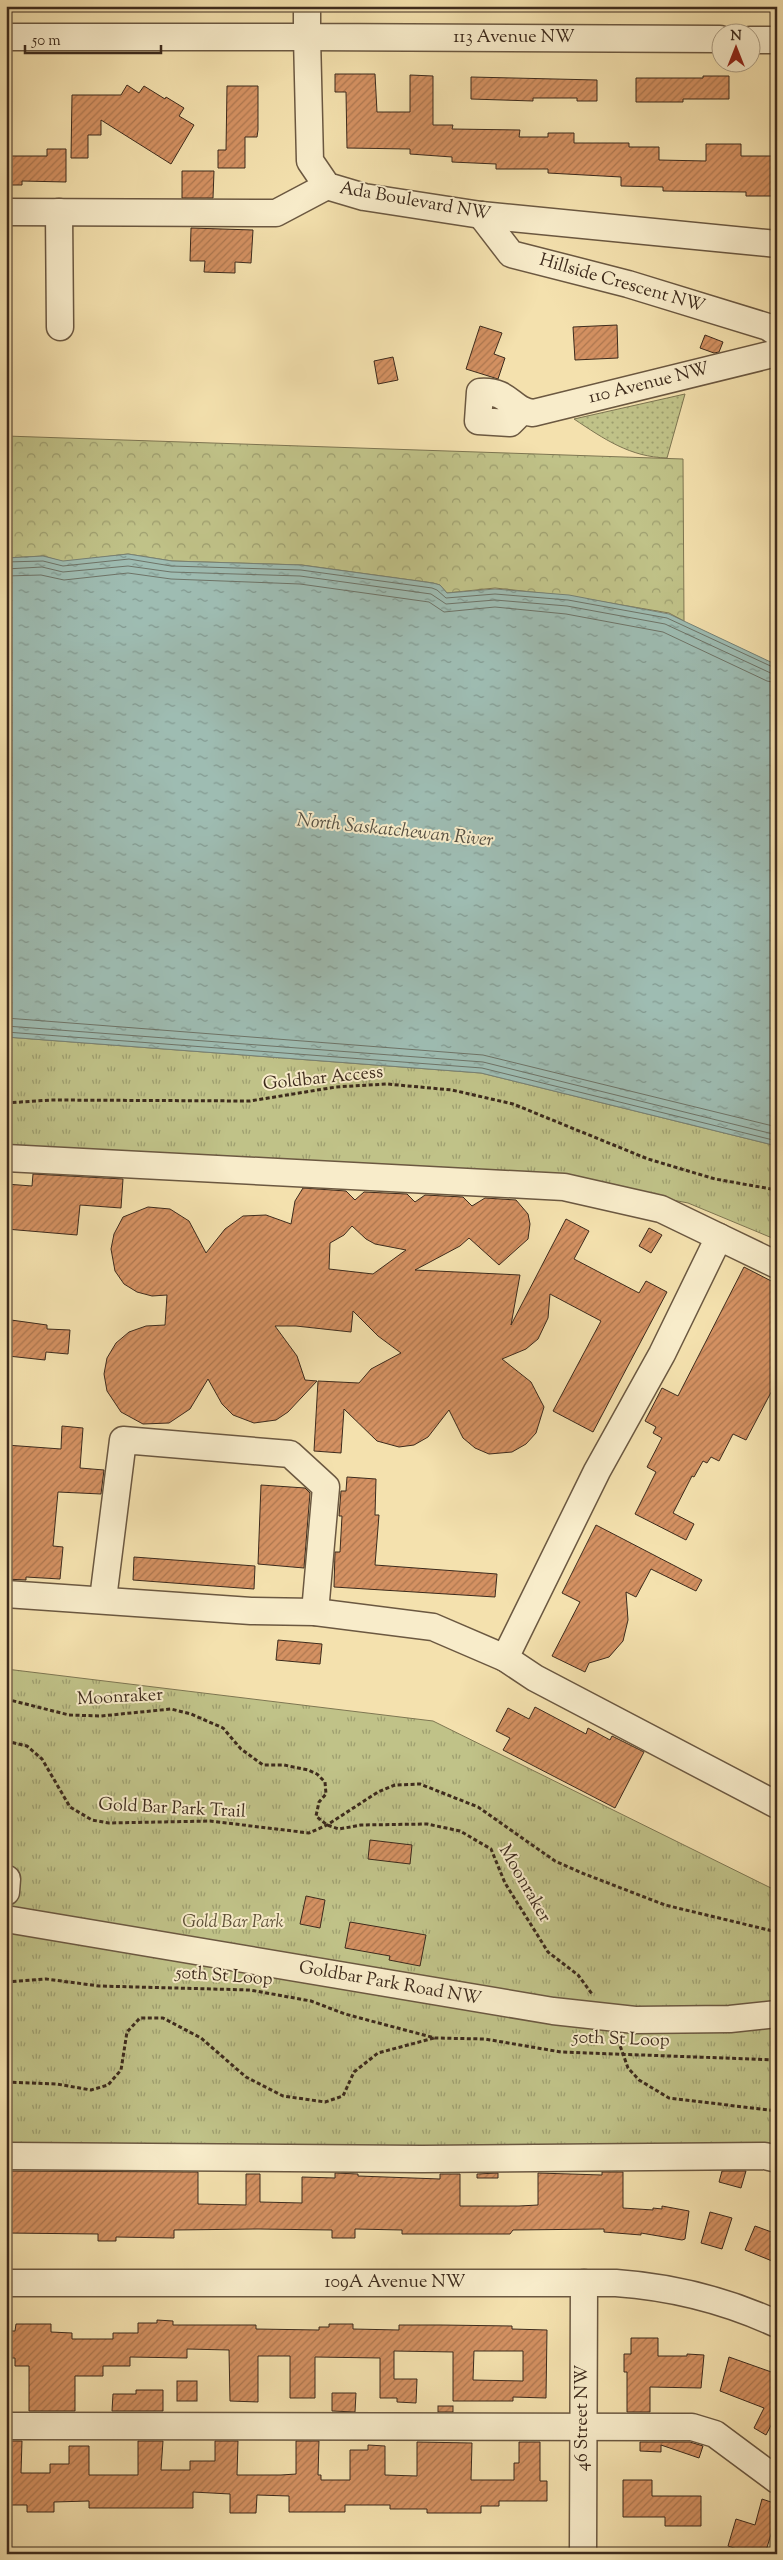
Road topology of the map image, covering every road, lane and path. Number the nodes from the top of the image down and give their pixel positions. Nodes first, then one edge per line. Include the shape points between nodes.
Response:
1 (307, 6) edge
2 (6, 37) edge
3 (307, 37) junction
4 (710, 40) edge
5 (760, 40) edge
6 (777, 40) edge
7 (327, 186) junction
8 (6, 212) edge
9 (59, 212) junction
10 (481, 215) junction
11 (777, 244) edge
12 (60, 326) dead end
13 (777, 332) edge
14 (777, 353) edge
15 (522, 411) dead end
16 (6, 1102) edge
17 (6, 1158) edge
18 (777, 1190) edge
19 (719, 1237) junction
20 (777, 1265) edge
21 (6, 1594) edge
22 (103, 1599) junction
23 (315, 1612) junction
24 (505, 1658) junction
25 (6, 1699) edge
26 (6, 1741) edge
27 (777, 1805) edge
28 (327, 1825) junction
29 (6, 1919) edge
30 (777, 1932) edge
31 (6, 1982) edge
32 (777, 2014) edge
33 (610, 2018) junction
34 (435, 2038) junction
35 (777, 2060) edge
36 (6, 2082) edge
37 (777, 2111) edge
38 (6, 2156) edge
39 (777, 2159) edge
40 (6, 2283) edge
41 (584, 2283) junction
42 (777, 2324) edge
43 (6, 2426) edge
44 (583, 2428) junction
45 (777, 2480) edge
46 (583, 2554) edge

1 - 3 street, Ada Boulevard NW
2 - 3 street
3 - 4 street, 113 Avenue NW
3 - 7 street, Ada Boulevard NW via 310,161
5 - 6 street
7 - 9 street via 276,213
7 - 10 street, Ada Boulevard NW via 364,197
8 - 9 street
9 - 12 street
10 - 11 street, Ada Boulevard NW
10 - 13 street, Hillside Crescent NW via 511,254 628,284 768,326
14 - 15 street, 110 Avenue NW via 533,412
16 - 18 path, Goldbar Access via 250,1101 387,1084 452,1090 513,1104 648,1159 715,1179
17 - 19 street via 564,1187 661,1209
19 - 20 street
19 - 24 street via 662,1354 597,1471
21 - 22 street
22 - 23 street via 251,1611
22 - 23 street via 122,1440 290,1454 326,1487
23 - 24 street via 433,1627
24 - 27 street via 552,1687
25 - 28 path, Moonraker via 69,1715 101,1716 171,1709 192,1714 223,1728 241,1749 263,1765 284,1765 317,1774 325,1782 326,1794 319,1802 316,1816
26 - 28 path, Gold Bar Park Trail via 27,1746 42,1759 70,1807 92,1820 109,1823 210,1821 309,1833
28 - 30 path, Gold Bar Park Trail via 378,1792 396,1785 420,1784 478,1807 555,1861 582,1873 665,1905
28 - 33 path, Moonraker via 339,1829 361,1825 427,1824 460,1831 491,1849 505,1883 548,1952 578,1975
29 - 33 street, Goldbar Park Road NW via 449,1995
31 - 34 path, 50th St Loop via 46,1979 99,1986 250,1990 312,2001 345,2014
32 - 33 street, Goldbar Park Road NW via 682,2021
33 - 37 path, Moonraker via 628,2068 639,2080 669,2098
34 - 35 path, 50th St Loop via 484,2039 560,2052
34 - 36 path, 50th St Loop via 378,2053 354,2072 343,2096 325,2102 283,2096 246,2077 201,2038 162,2018 140,2018 127,2032 121,2070 108,2085 91,2090 57,2084
38 - 39 street via 422,2159 765,2156
40 - 41 street, 109A Avenue NW
41 - 42 street, 109A Avenue NW via 676,2290 712,2298
41 - 44 street, 46 Street NW
43 - 44 street
44 - 45 street via 692,2427 706,2430
44 - 46 street, 46 Street NW

